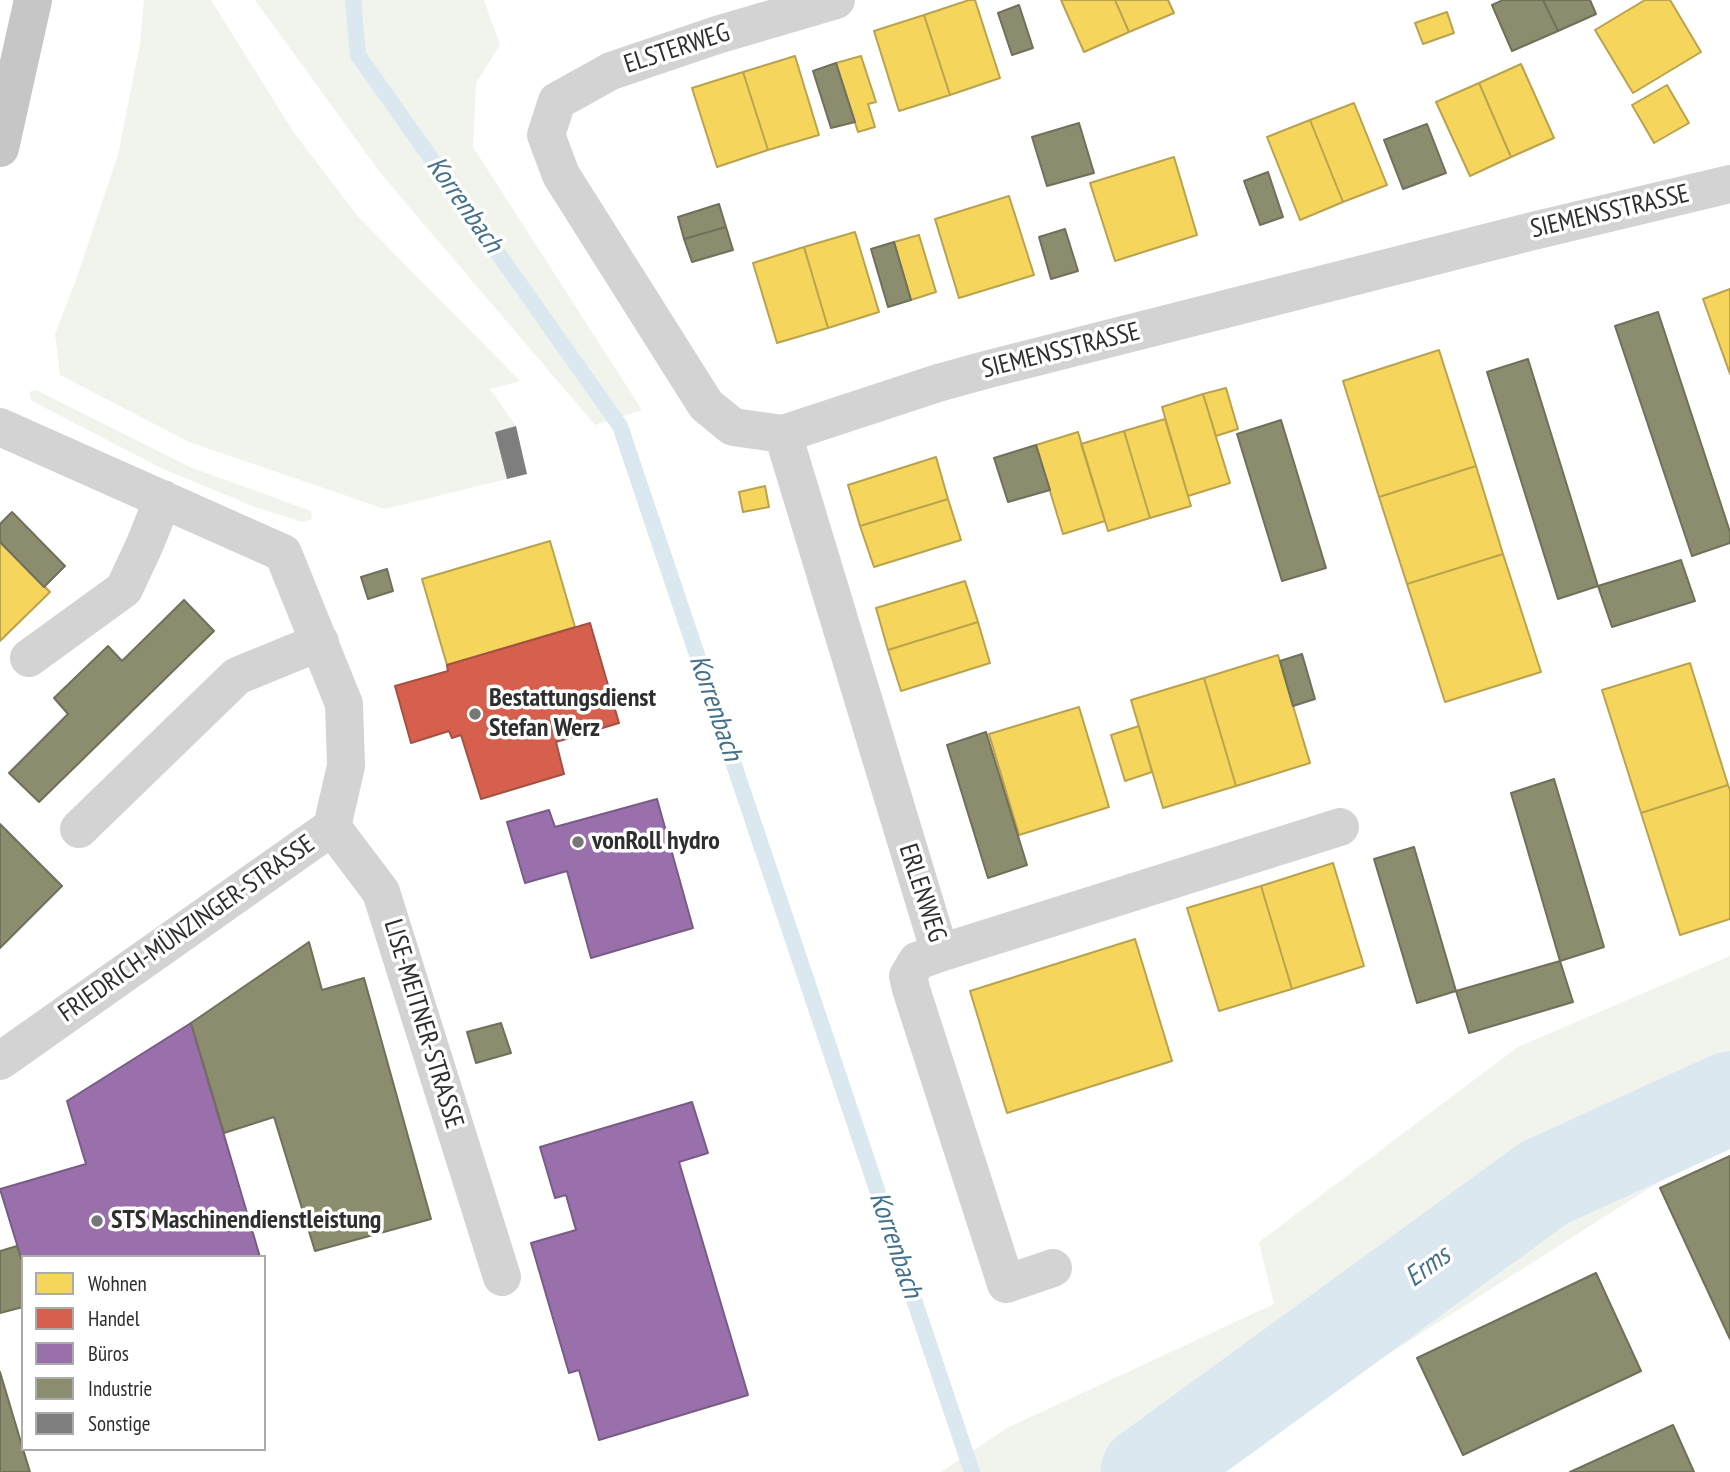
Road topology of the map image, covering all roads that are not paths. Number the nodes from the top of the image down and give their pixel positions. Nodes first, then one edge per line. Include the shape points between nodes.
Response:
1 (33, 0) edge
2 (836, 0) edge
3 (546, 135) joint
4 (0, 148) edge
5 (1730, 184) edge
6 (0, 427) edge
7 (783, 433) junction
8 (163, 499) junction
9 (320, 642) junction
10 (29, 659) dead end
11 (332, 827) junction
12 (1340, 827) dead end
13 (79, 829) dead end
14 (940, 953) junction
15 (0, 1061) edge
16 (1053, 1268) dead end
17 (502, 1277) dead end

1 - 4 main road
2 - 3 street, ELSTERWEG via 611,71 557,101
3 - 7 street, SIEMENSSTRASSE via 561,175 706,405 733,427
5 - 7 street, SIEMENSSTRASSE via 964,376
6 - 8 street, FRIEDRICH-MÜNZINGER-STRASSE
7 - 14 street, ERLENWEG
8 - 9 street, FRIEDRICH-MÜNZINGER-STRASSE via 284,553
8 - 10 street via 124,589
9 - 11 street, FRIEDRICH-MÜNZINGER-STRASSE via 344,704 346,766
9 - 13 street via 237,676
11 - 15 street, FRIEDRICH-MÜNZINGER-STRASSE
11 - 17 street, LISE-MEITNER-STRASSE via 381,892
12 - 14 street, ERLENWEG
14 - 16 street via 917,961 908,976 1006,1284

